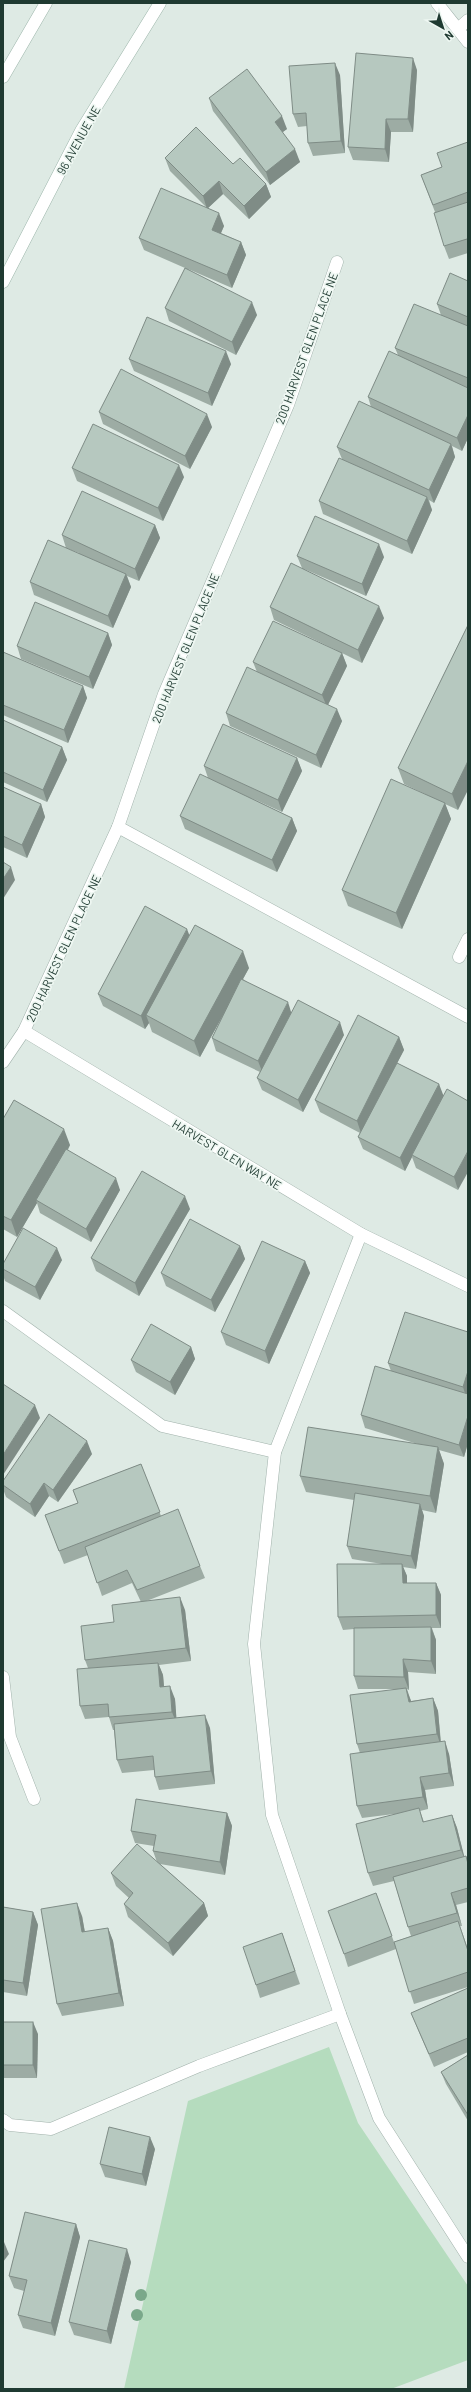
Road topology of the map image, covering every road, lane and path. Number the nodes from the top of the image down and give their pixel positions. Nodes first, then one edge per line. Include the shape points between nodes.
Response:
1 (46, 3) edge
2 (160, 3) edge
3 (436, 3) edge
4 (468, 20) edge
5 (458, 29) junction
6 (468, 42) edge
7 (3, 78) edge
8 (337, 262) dead end
9 (3, 282) edge
10 (118, 827) junction
11 (468, 939) edge
12 (459, 957) dead end
13 (468, 1017) edge
14 (24, 1031) junction
15 (3, 1062) edge
16 (361, 1234) junction
17 (468, 1286) edge
18 (3, 1311) edge
19 (275, 1452) junction
20 (3, 1677) edge
21 (34, 1799) dead end
22 (340, 2014) junction
23 (3, 2120) edge
24 (468, 2257) edge

1 - 7 street
2 - 9 street, 96 AVENUE NE via 81,131
3 - 5 street
4 - 5 street
5 - 6 street
8 - 10 street, 200 HARVEST GLEN PLACE NE via 288,405 164,694
10 - 13 street
10 - 14 street, 200 HARVEST GLEN PLACE NE
11 - 12 street
14 - 15 street
14 - 16 street, HARVEST GLEN WAY NE
16 - 17 street, HARVEST GLEN WAY NE
16 - 19 street
18 - 19 street via 162,1426
19 - 22 street via 254,1644 272,1815
20 - 21 street via 10,1737
22 - 23 street via 199,2066 51,2129 10,2125
22 - 24 street via 379,2118

